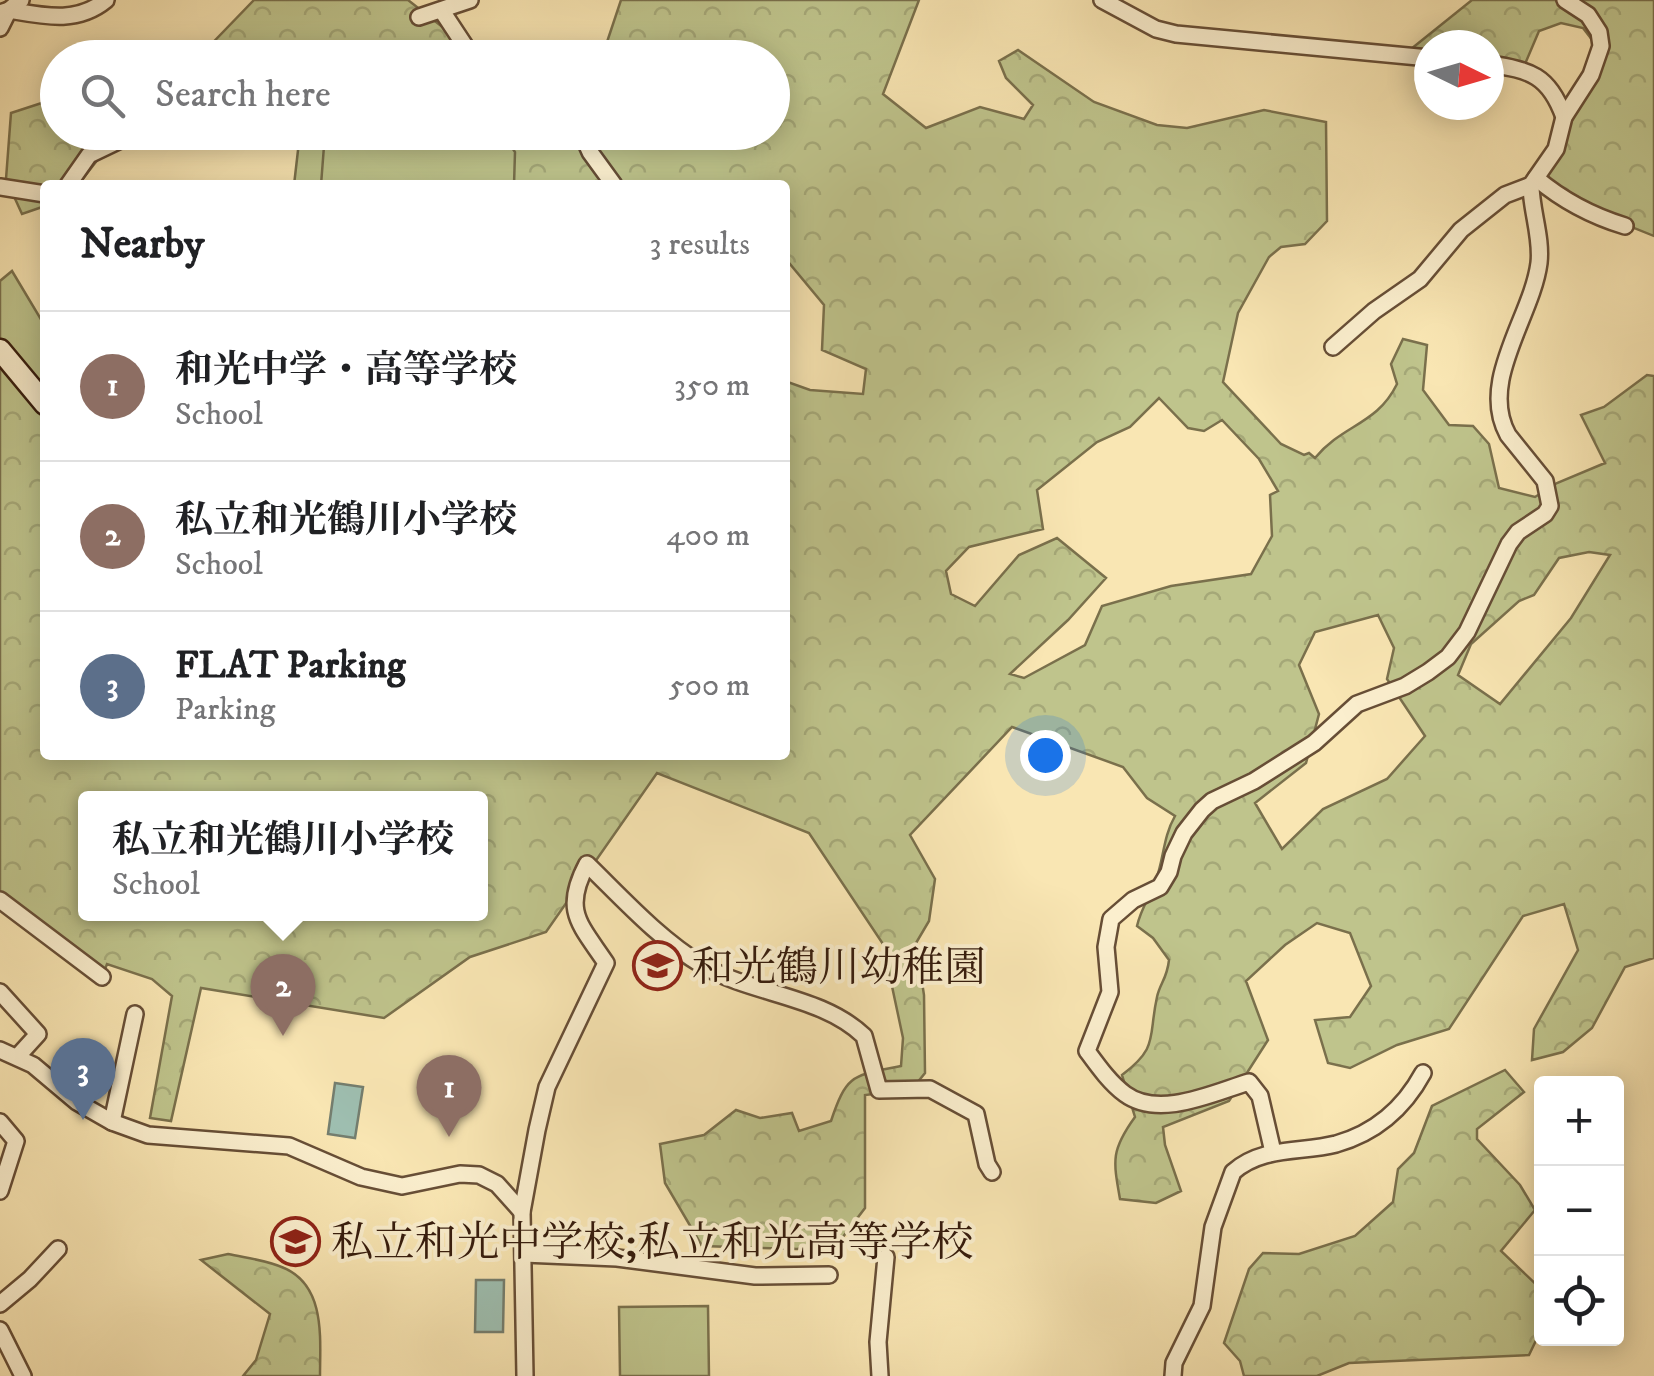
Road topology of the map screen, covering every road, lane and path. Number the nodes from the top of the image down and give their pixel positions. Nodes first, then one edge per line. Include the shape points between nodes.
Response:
1 (106, 0) edge
2 (422, 0) edge
3 (470, 0) edge
4 (1102, 0) edge
5 (1565, 0) edge
6 (10, 8) edge
7 (433, 13) junction
8 (0, 28) edge
9 (457, 40) edge
10 (1414, 57) edge
11 (1504, 66) edge
12 (1564, 116) junction
13 (99, 150) edge
14 (589, 150) edge
15 (72, 180) edge
16 (610, 180) edge
17 (1534, 181) junction
18 (0, 186) edge
19 (40, 193) edge
20 (1625, 226) dead end
21 (1333, 347) dead end
22 (0, 350) edge
23 (40, 398) edge
24 (0, 900) edge
25 (102, 977) dead end
26 (0, 992) edge
27 (135, 1014) dead end
28 (0, 1050) edge
29 (18, 1056) junction
30 (1423, 1073) dead end
31 (0, 1122) edge
32 (112, 1122) junction
33 (1273, 1152) junction
34 (992, 1172) dead end
35 (0, 1191) edge
36 (522, 1212) junction
37 (58, 1249) dead end
38 (524, 1254) junction
39 (886, 1258) dead end
40 (829, 1275) dead end
41 (866, 1277) dead end
42 (886, 1282) junction
43 (0, 1304) edge
44 (0, 1330) edge
45 (23, 1376) edge
46 (525, 1376) edge
47 (880, 1376) edge
48 (1173, 1376) edge

1 - 6 street via 70,17
2 - 7 street
3 - 7 street
4 - 10 street via 1176,34
5 - 12 street via 1588,15 1601,46
6 - 8 street
7 - 9 street
11 - 12 street via 1549,86
12 - 17 street via 1556,149
13 - 15 street
14 - 16 street
17 - 20 street
17 - 21 street via 1461,230 1420,279
17 - 33 street via 1540,262 1499,400 1502,426 1549,489 1546,514 1509,544 1477,614 1448,657 1416,680 1356,704 1314,743 1212,800 1184,833 1164,882 1115,914 1108,927 1110,992 1087,1051 1114,1085 1139,1102 1187,1102 1249,1082 1260,1096
18 - 19 street
22 - 23 street
24 - 25 street
26 - 29 street via 38,1034
27 - 32 street
28 - 29 street
29 - 32 street
30 - 33 street via 1411,1096 1379,1124 1337,1144
31 - 35 street via 16,1141
32 - 36 street via 148,1135 289,1146 361,1178 402,1186 479,1176 497,1184
33 - 48 street via 1237,1168 1229,1179 1213,1227 1202,1306
34 - 36 street via 976,1114 930,1089 879,1090 857,1030 704,967 587,864 573,897 574,916 606,963 547,1087
36 - 38 street
37 - 43 street
38 - 40 street via 755,1276
38 - 46 street
39 - 42 street
41 - 42 street
42 - 47 street
44 - 45 street

